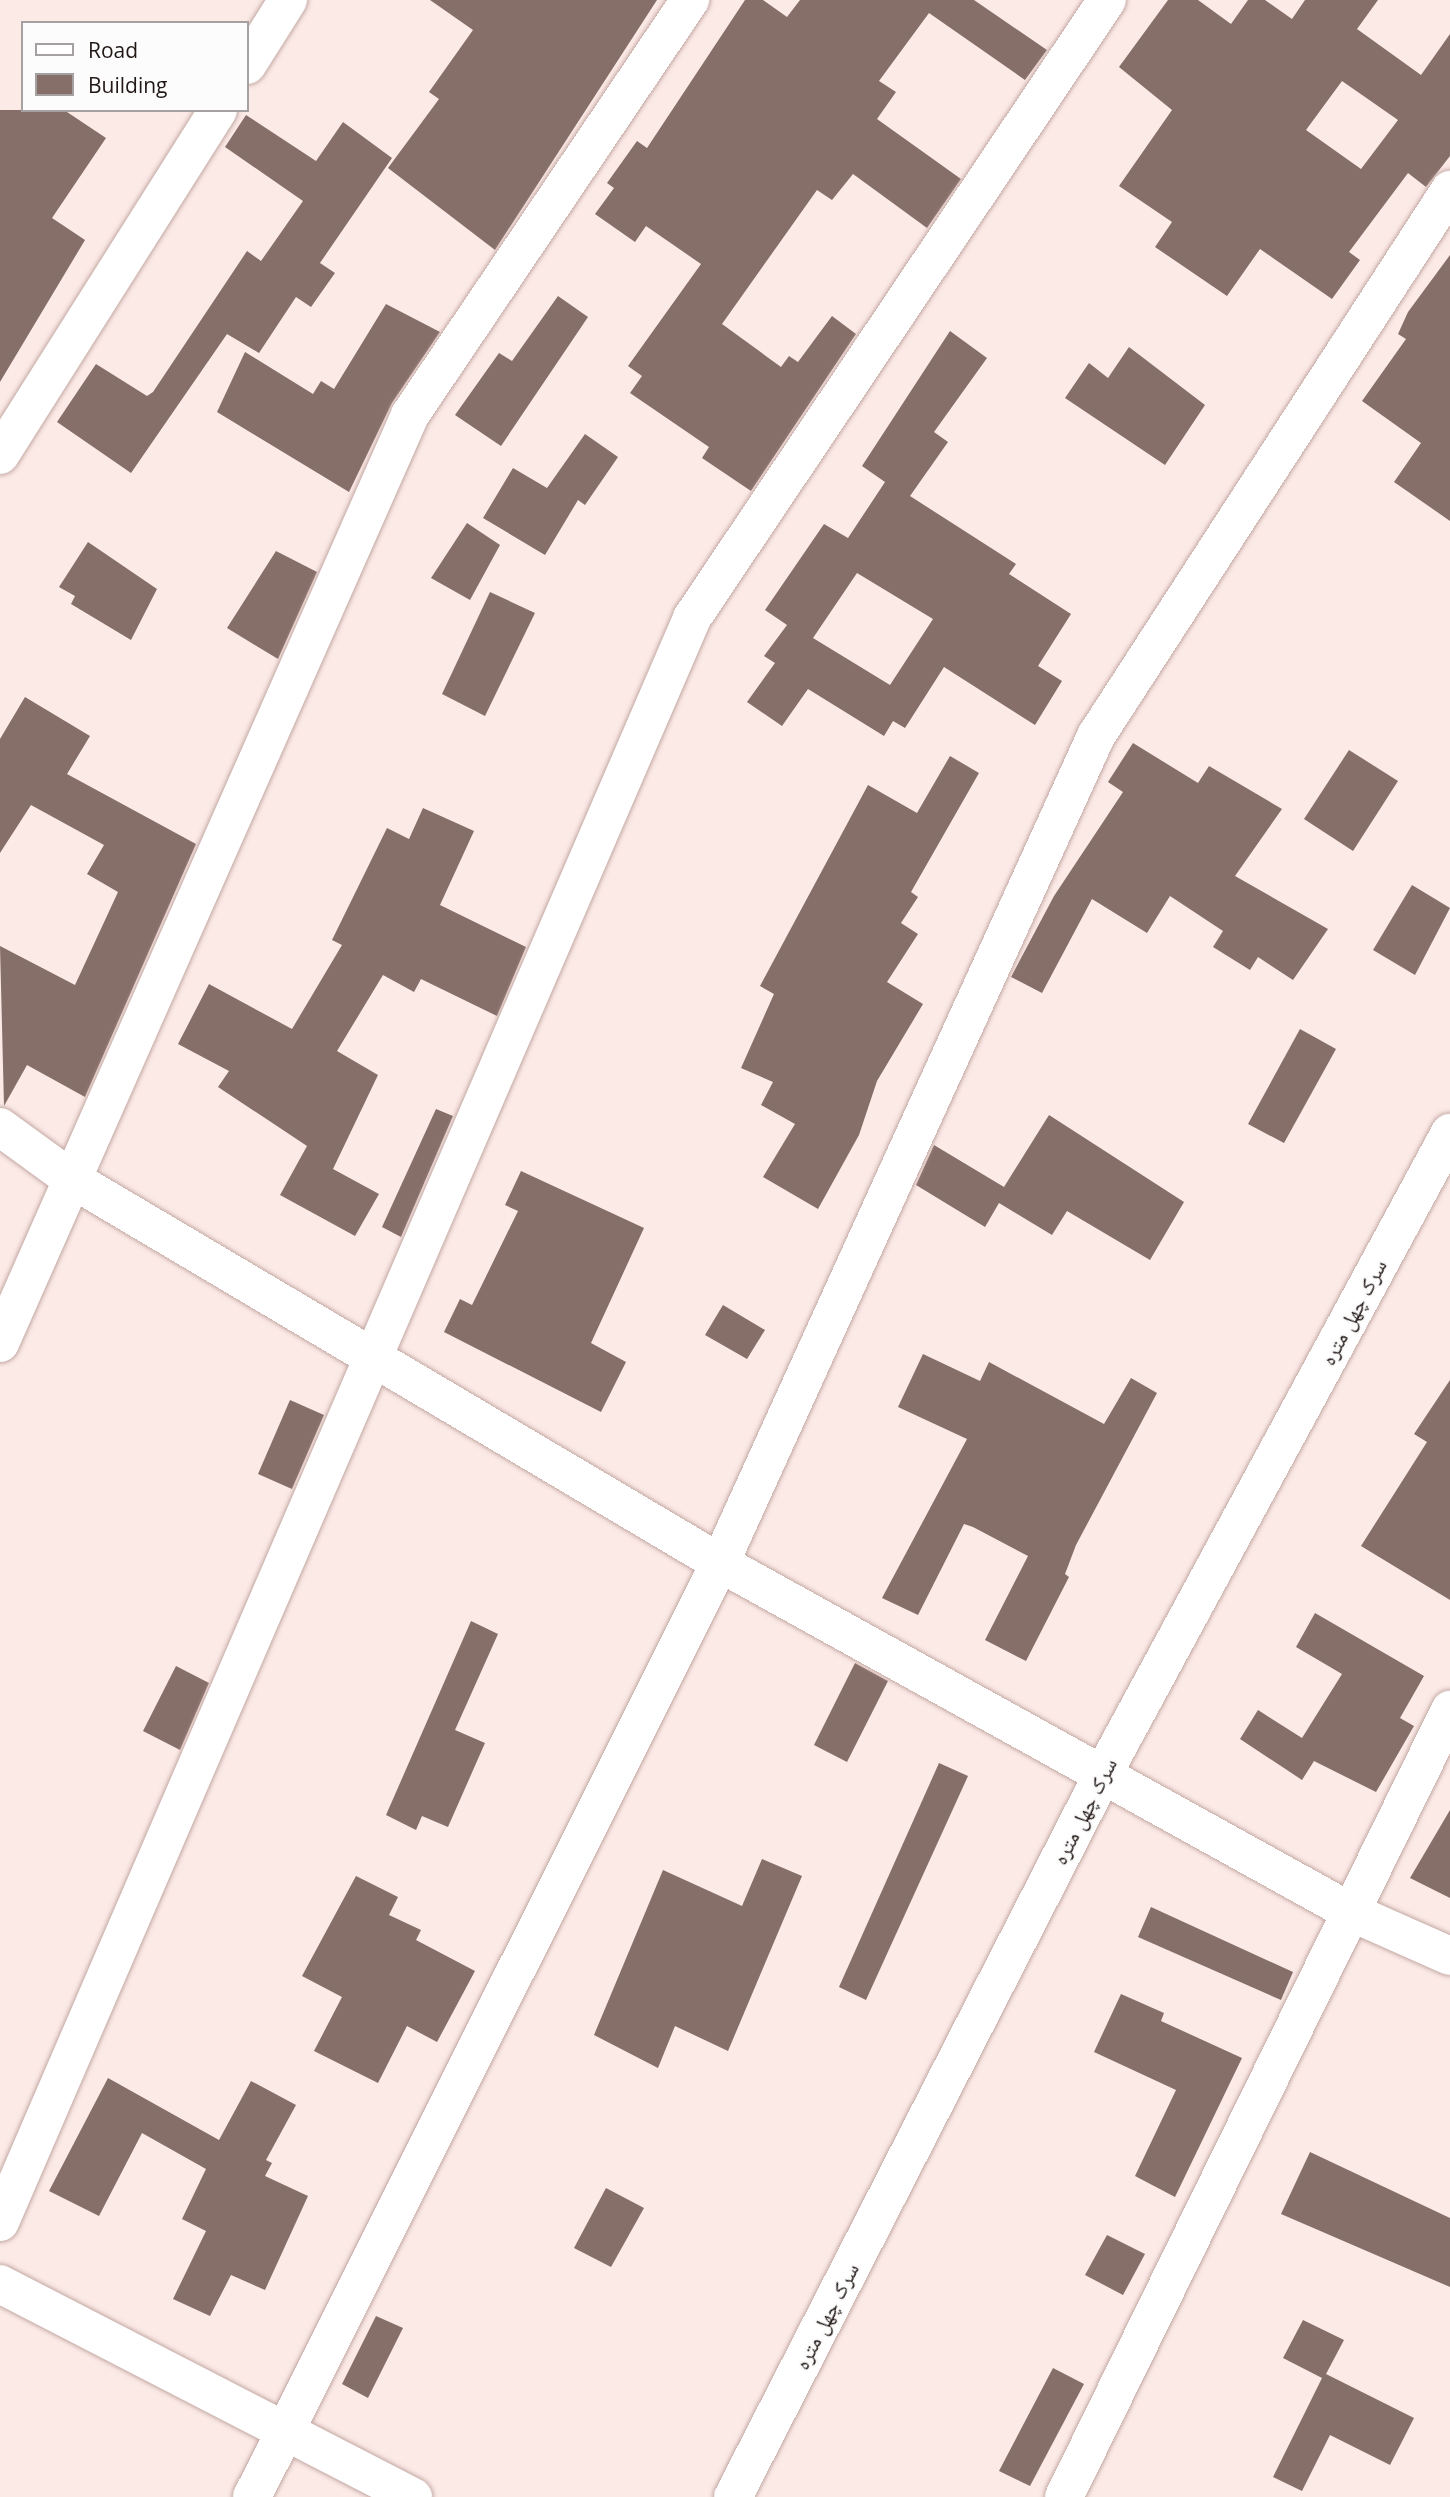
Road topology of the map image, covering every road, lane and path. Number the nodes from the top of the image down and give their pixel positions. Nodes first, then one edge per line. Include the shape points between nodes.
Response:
1 (288, 0) edge
2 (690, 0) edge
3 (1107, 0) edge
4 (248, 63) edge
5 (217, 112) edge
6 (1450, 190) edge
7 (0, 455) edge
8 (0, 1127) edge
9 (1450, 1133) edge
10 (70, 1178) junction
11 (0, 1343) edge
12 (372, 1357) junction
13 (720, 1563) junction
14 (1450, 1710) edge
15 (1104, 1772) junction
16 (1351, 1912) junction
17 (1450, 1956) edge
18 (0, 2221) edge
19 (0, 2284) edge
20 (281, 2431) junction
21 (252, 2497) edge
22 (413, 2497) edge
23 (733, 2497) edge
24 (1064, 2497) edge

1 - 4 street
2 - 10 street via 410,415
3 - 12 street via 692,618
5 - 7 street
6 - 13 street via 1096,736
8 - 10 street
9 - 15 street, سرک چهل متره
10 - 11 street
10 - 12 street
12 - 13 street
12 - 18 street
13 - 15 street
13 - 20 street
14 - 16 street
15 - 16 street
15 - 23 street, سرک چهل متره
16 - 17 street
16 - 24 street
19 - 20 street
20 - 21 street
20 - 22 street

